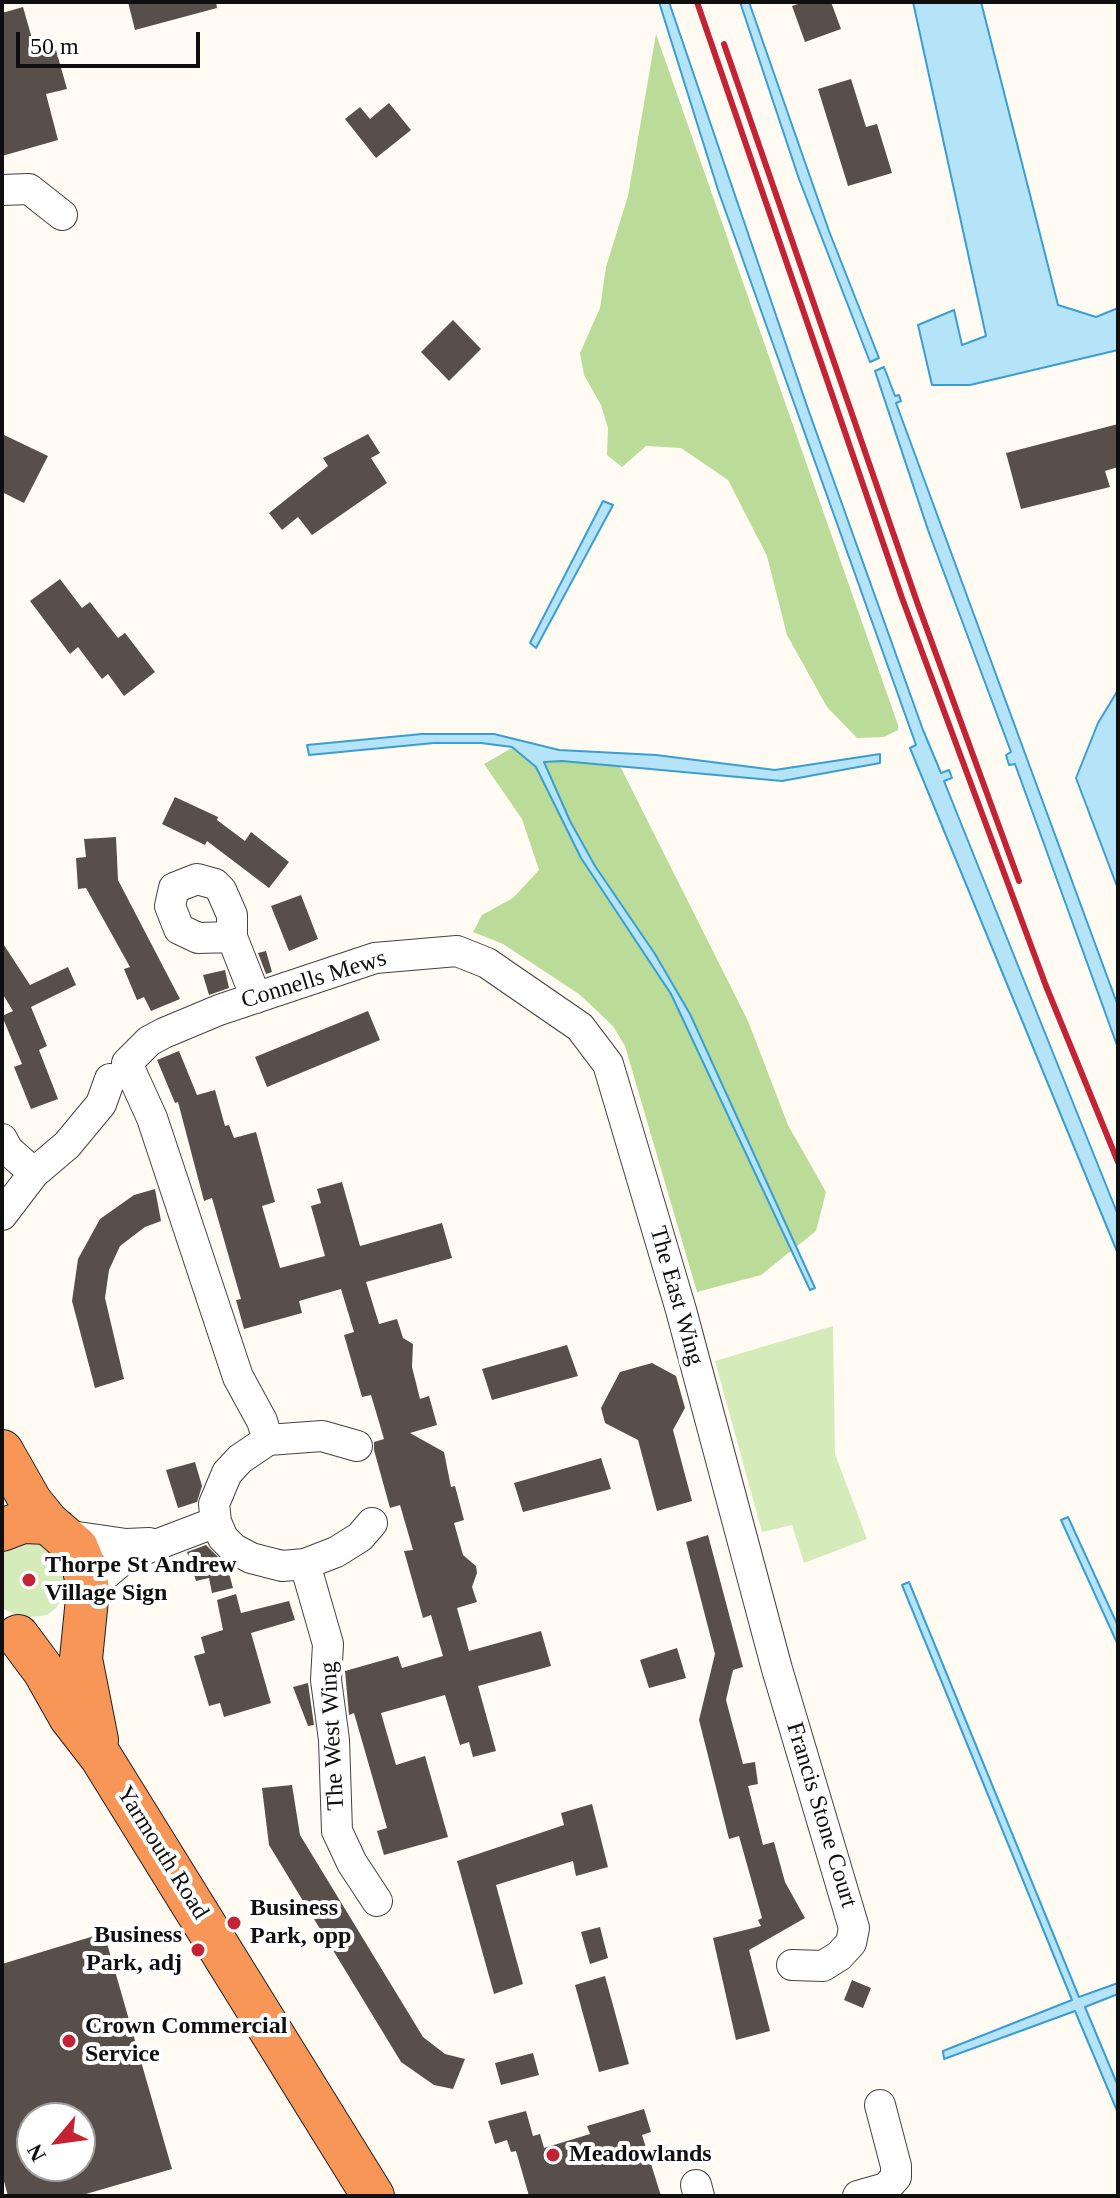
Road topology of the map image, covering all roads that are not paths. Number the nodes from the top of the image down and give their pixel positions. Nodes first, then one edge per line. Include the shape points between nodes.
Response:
1 (2, 190) edge
2 (62, 215) dead end
3 (232, 937) dead end
4 (256, 998) junction
5 (608, 1064) joint
6 (118, 1071) junction
7 (2, 1139) edge
8 (34, 1173) junction
9 (2, 1215) edge
10 (268, 1440) junction
11 (357, 1446) dead end
12 (2, 1451) edge
13 (216, 1522) junction
14 (372, 1523) dead end
15 (56, 1529) junction
16 (2, 1530) edge
17 (155, 1543) junction
18 (305, 1564) junction
19 (87, 1597) junction
20 (10, 1633) edge
21 (777, 1669) joint
22 (101, 1757) junction
23 (377, 1901) dead end
24 (792, 1965) dead end
25 (880, 2105) dead end
26 (373, 2196) edge
27 (858, 2196) edge

1 - 2 street via 29,189
3 - 4 street
4 - 5 street, Connells Mews via 375,958 457,951 487,963 563,1012 596,1044
4 - 6 street, Connells Mews via 149,1041
5 - 21 street, The East Wing via 681,1310
6 - 8 street via 86,1090 50,1134
6 - 10 street via 152,1118 233,1394 255,1408
7 - 8 street
8 - 9 street
10 - 11 street via 322,1436
10 - 13 street via 227,1473 214,1504
12 - 15 highway, Yarmouth Road via 27,1495
13 - 17 street
13 - 18 street via 223,1538 251,1558 282,1566
14 - 18 street via 351,1544
15 - 16 highway via 23,1522
15 - 17 street via 126,1544
15 - 19 highway, Yarmouth Road via 77,1548
17 - 19 street via 127,1556
18 - 23 street, The West Wing via 328,1644 323,1739 337,1831
19 - 20 highway, Yarmouth Road via 78,1618 57,1634 32,1639
19 - 22 highway, Yarmouth Road via 81,1659
20 - 22 highway, Yarmouth Road via 44,1671
21 - 24 street, Francis Stone Court via 854,1928 851,1943 823,1966
22 - 26 highway, Yarmouth Road
25 - 27 street via 896,2177 886,2188

